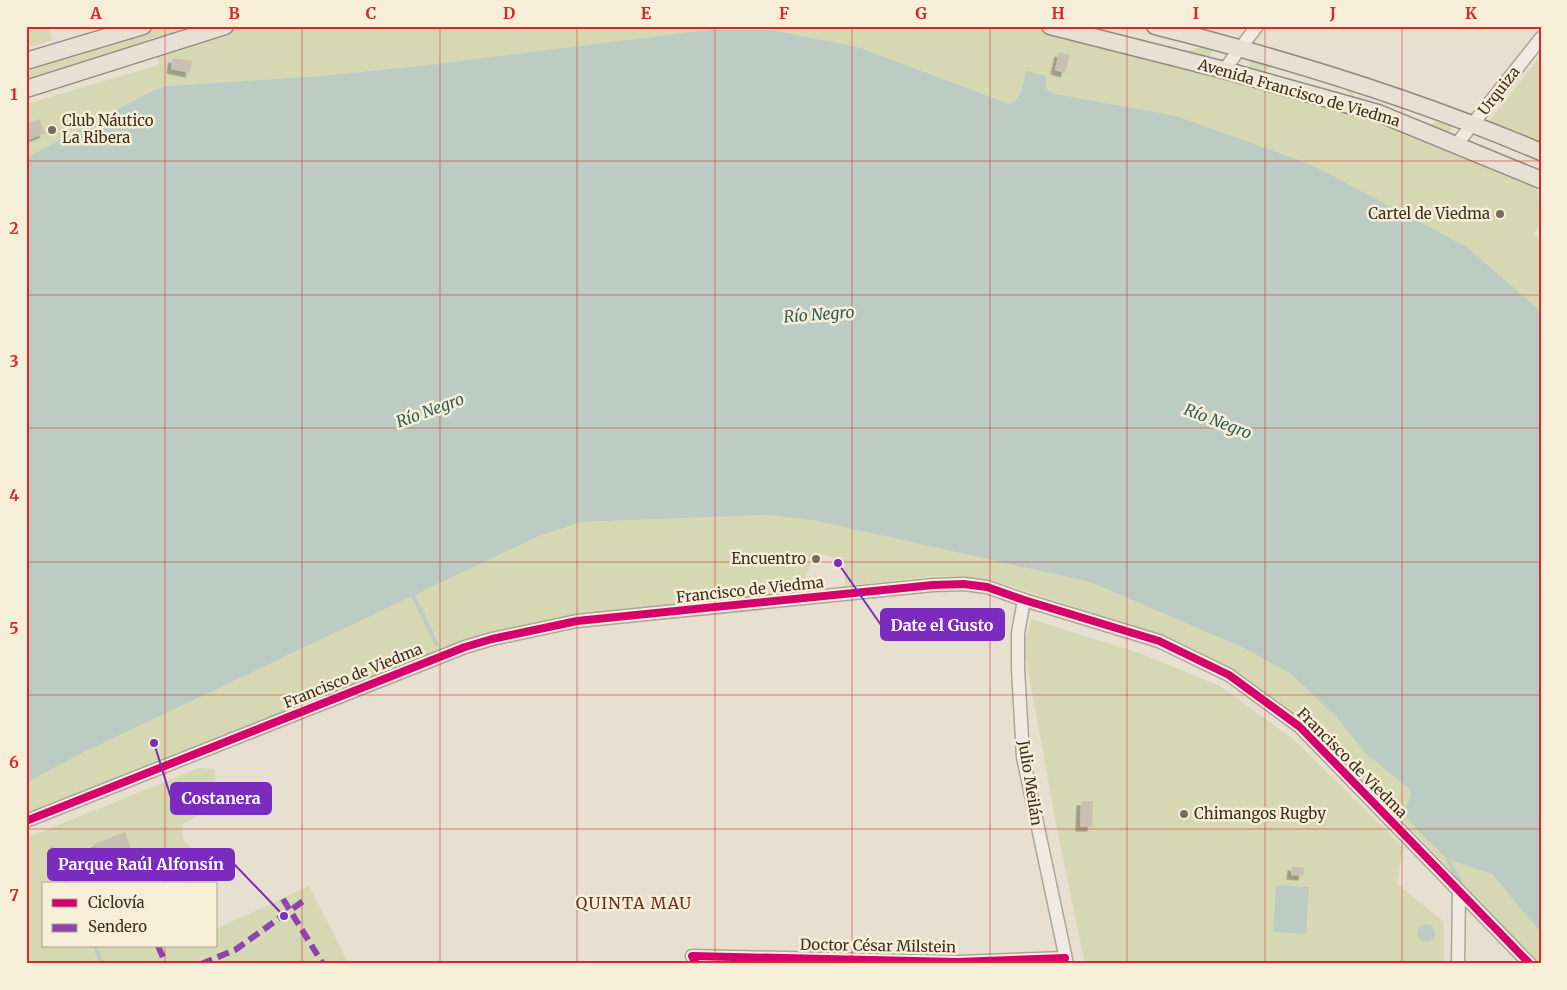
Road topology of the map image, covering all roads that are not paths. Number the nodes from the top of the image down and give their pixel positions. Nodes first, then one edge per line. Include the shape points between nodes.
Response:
1 (143, 26) edge
2 (225, 26) edge
3 (1155, 26) edge
4 (1257, 26) edge
5 (1054, 27) edge
6 (1541, 38) edge
7 (1240, 48) junction
8 (26, 61) edge
9 (1224, 70) junction
10 (26, 89) edge
11 (1473, 123) junction
12 (1456, 145) junction
13 (1541, 152) edge
14 (1541, 180) edge
15 (1024, 600) junction
16 (26, 821) edge
17 (1459, 891) junction
18 (694, 960) edge
19 (1066, 961) edge
20 (1458, 964) edge
21 (1530, 964) edge

1 - 8 main road
2 - 10 main road
3 - 7 main road, Avenida Francisco de Viedma
4 - 7 street
5 - 9 main road, Avenida Francisco de Viedma
6 - 11 street, Urquiza
7 - 9 street
7 - 11 main road, Avenida Francisco de Viedma
9 - 12 main road, Avenida Francisco de Viedma via 1378,113
11 - 12 street, Urquiza
11 - 13 main road, Avenida Francisco de Viedma
12 - 14 main road, Avenida Francisco de Viedma
15 - 16 street, Francisco de Viedma via 986,587 933,585 577,621 492,639
15 - 17 street, Francisco de Viedma via 1159,642 1229,675 1300,727
15 - 19 street, Julio Meilán via 1018,633 1023,757
17 - 20 street
17 - 21 street, Francisco de Viedma
18 - 19 street, Doctor César Milstein

